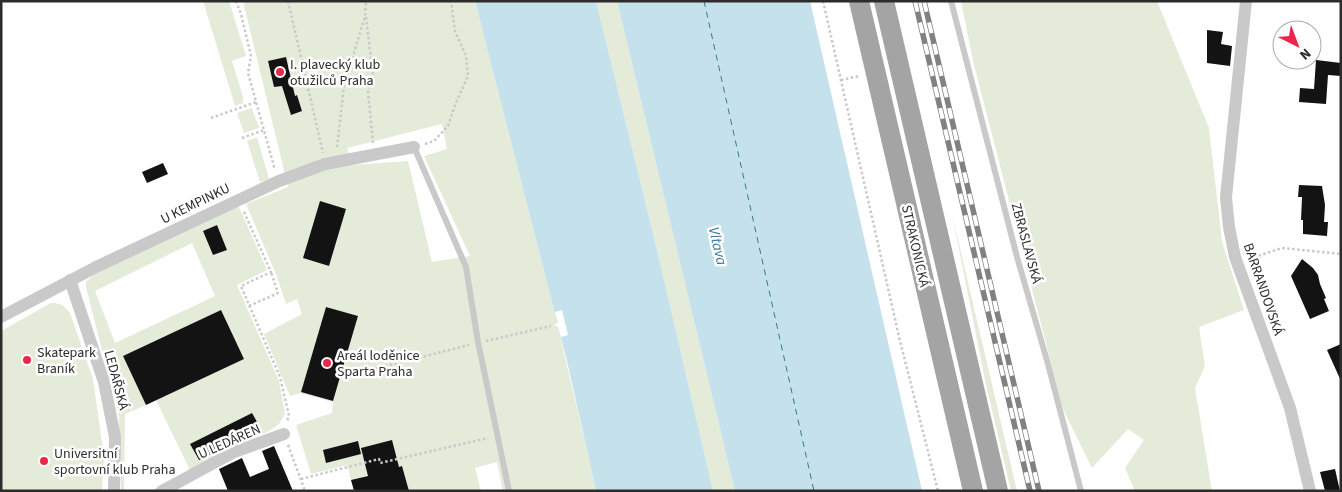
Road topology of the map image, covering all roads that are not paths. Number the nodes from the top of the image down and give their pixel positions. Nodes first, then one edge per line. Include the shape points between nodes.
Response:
1 (859, 1) edge
2 (884, 1) edge
3 (951, 1) edge
4 (1246, 1) edge
5 (414, 147) joint
6 (70, 280) junction
7 (1, 317) edge
8 (284, 434) road end
9 (114, 491) edge
10 (162, 491) edge
11 (509, 491) edge
12 (973, 491) edge
13 (998, 491) edge
14 (1081, 491) edge
15 (1310, 491) edge

1 - 12 main road, STRAKONICKÁ
2 - 13 main road, STRAKONICKÁ
3 - 14 lane, ZBRASLAVSKÁ
4 - 15 street, BARRANDOVSKÁ via 1226,197 1229,226 1235,257 1290,408
5 - 6 street, U KEMPINKU via 330,163 279,181
5 - 11 lane via 466,267
6 - 7 street, U KEMPINKU
6 - 9 street, LEDAŘSKÁ via 104,382 115,437
8 - 10 street, U LEDÁREN via 234,452

